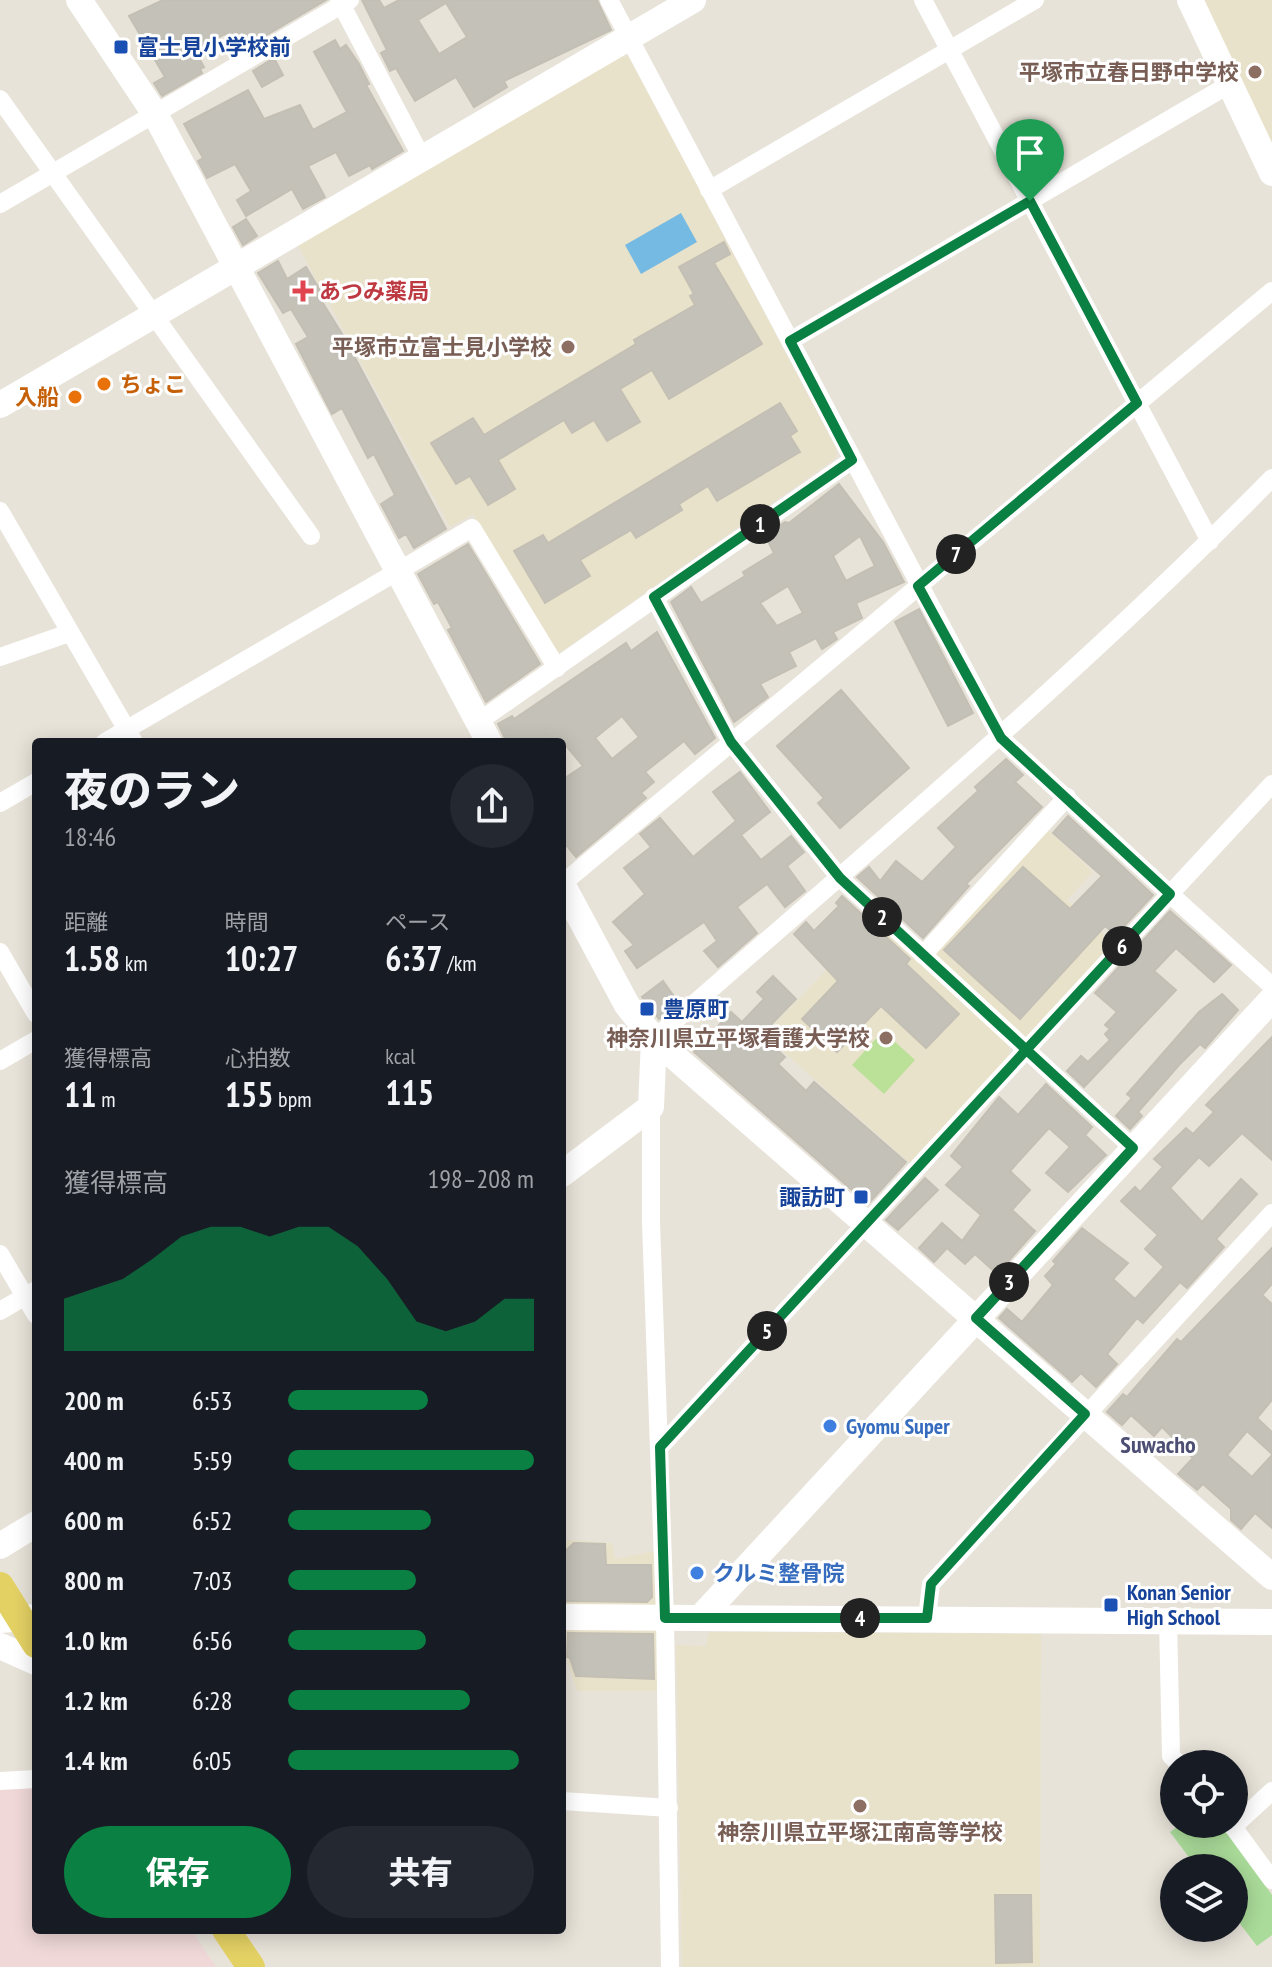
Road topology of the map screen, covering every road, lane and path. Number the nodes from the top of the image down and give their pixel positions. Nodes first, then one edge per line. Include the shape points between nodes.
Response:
1 (79, 0) edge
2 (609, 0) edge
3 (693, 0) edge
4 (923, 0) edge
5 (1035, 0) edge
6 (1190, 0) edge
7 (343, 2) edge
8 (629, 38) junction
9 (949, 49) junction
10 (1230, 84) junction
11 (0, 99) edge
12 (155, 114) junction
13 (422, 158) junction
14 (55, 172) junction
15 (1272, 173) edge
16 (709, 190) junction
17 (1030, 201) junction
18 (0, 204) edge
19 (237, 266) junction
20 (1272, 291) edge
21 (154, 316) junction
22 (790, 341) junction
23 (1137, 403) junction
24 (0, 405) edge
25 (852, 460) junction
26 (1272, 478) edge
27 (0, 511) edge
28 (311, 536) dead end
29 (1210, 541) junction
30 (398, 571) junction
31 (918, 586) junction
32 (654, 597) junction
33 (69, 633) junction
34 (0, 657) edge
35 (557, 668) junction
36 (484, 732) edge
37 (131, 736) edge
38 (1001, 738) junction
39 (731, 742) junction
40 (32, 784) edge
41 (1272, 784) edge
42 (1067, 797) junction
43 (0, 803) edge
44 (840, 878) junction
45 (566, 881) edge
46 (566, 891) edge
47 (1170, 894) junction
48 (0, 952) edge
49 (923, 955) junction
50 (1272, 986) edge
51 (1272, 999) edge
52 (32, 1007) edge
53 (654, 1039) junction
54 (32, 1042) edge
55 (1025, 1050) junction
56 (0, 1061) edge
57 (651, 1107) junction
58 (1133, 1148) junction
59 (566, 1171) edge
60 (1272, 1213) edge
61 (866, 1223) junction
62 (0, 1254) edge
63 (30, 1293) edge
64 (0, 1311) edge
65 (976, 1318) junction
66 (1085, 1414) junction
67 (660, 1447) junction
68 (32, 1526) edge
69 (0, 1546) edge
70 (1272, 1577) edge
71 (0, 1586) edge
72 (566, 1617) edge
73 (18, 1618) edge
74 (665, 1618) junction
75 (700, 1618) junction
76 (927, 1618) junction
77 (1168, 1619) junction
78 (1272, 1622) edge
79 (32, 1638) edge
80 (0, 1646) edge
81 (32, 1660) edge
82 (1171, 1750) edge
83 (32, 1779) edge
84 (0, 1781) edge
85 (1272, 1791) edge
86 (566, 1801) edge
87 (669, 1808) junction
88 (1248, 1811) edge
89 (1241, 1838) edge
90 (1272, 1880) edge
91 (229, 1934) edge
92 (251, 1967) edge
93 (670, 1967) edge

1 - 12 street
2 - 8 street
3 - 8 street
4 - 9 street
5 - 9 street
6 - 10 street
7 - 12 street
7 - 13 street
8 - 13 street
8 - 16 street
9 - 16 street
9 - 17 street
10 - 15 street
10 - 17 street
11 - 14 street
12 - 14 street
12 - 19 street
13 - 19 street
14 - 18 street
14 - 21 street
16 - 22 street
17 - 22 street
17 - 23 street
19 - 21 street
19 - 30 street
20 - 23 street
21 - 24 street
21 - 28 street
22 - 25 street
23 - 29 street
23 - 31 street
25 - 31 street
25 - 32 street
26 - 29 street
27 - 33 street
29 - 38 street
30 - 35 street via 472,528
30 - 36 street
30 - 37 street
31 - 38 street
31 - 39 street
32 - 35 street
32 - 39 street
33 - 34 street
33 - 37 street
35 - 36 street
38 - 42 street
38 - 44 street
39 - 44 street
39 - 45 street
40 - 43 street
41 - 47 street
42 - 47 street
42 - 49 street
44 - 49 street
44 - 53 street
46 - 53 street via 627,1005
47 - 50 street
47 - 55 street
48 - 52 street
49 - 55 street
51 - 58 street
53 - 57 street
53 - 61 street
54 - 56 street
55 - 58 street
55 - 61 street
57 - 59 street
57 - 67 street
58 - 65 street
60 - 66 street
61 - 65 street
61 - 67 street
62 - 63 street
63 - 64 street
65 - 66 street
65 - 75 street
66 - 70 street
66 - 76 street via 931,1584
67 - 74 street
68 - 69 street
71 - 73 main road
72 - 74 street
73 - 79 main road
74 - 75 street
74 - 87 street
75 - 76 street
76 - 77 street
77 - 78 street
77 - 82 street
80 - 81 street
83 - 84 street
85 - 88 street
86 - 87 street
87 - 93 street
89 - 90 street
91 - 92 main road

